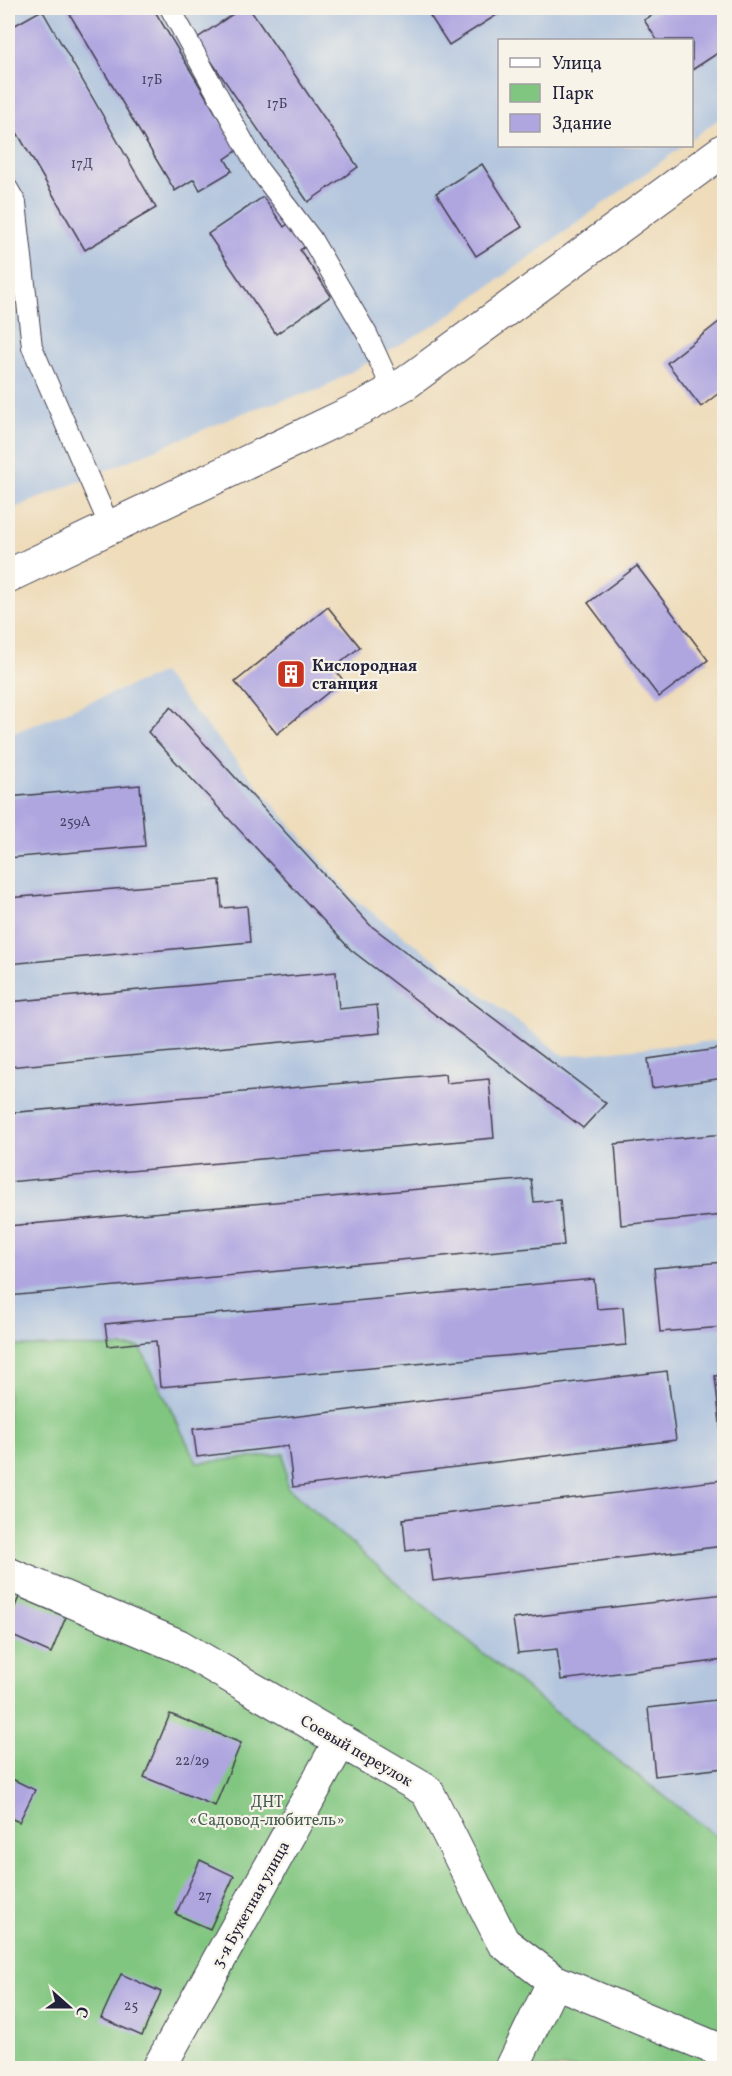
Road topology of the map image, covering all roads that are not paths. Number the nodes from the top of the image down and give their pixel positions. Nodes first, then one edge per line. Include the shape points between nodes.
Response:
1 (170, 8) edge
2 (724, 150) edge
3 (8, 189) edge
4 (393, 391) junction
5 (110, 527) junction
6 (8, 576) edge
7 (8, 1574) edge
8 (341, 1740) junction
9 (554, 1982) junction
10 (724, 2052) edge
11 (159, 2068) edge
12 (512, 2068) edge

1 - 4 lane via 259,170 311,238 356,315
2 - 4 street
3 - 5 lane via 16,203 33,346
4 - 5 street
5 - 6 street
7 - 8 street, Соевый переулок via 179,1646
8 - 9 street, Соевый переулок via 427,1791 503,1942
8 - 11 street, 3-я Букетная улица
9 - 10 street, Соевый переулок
9 - 12 street

